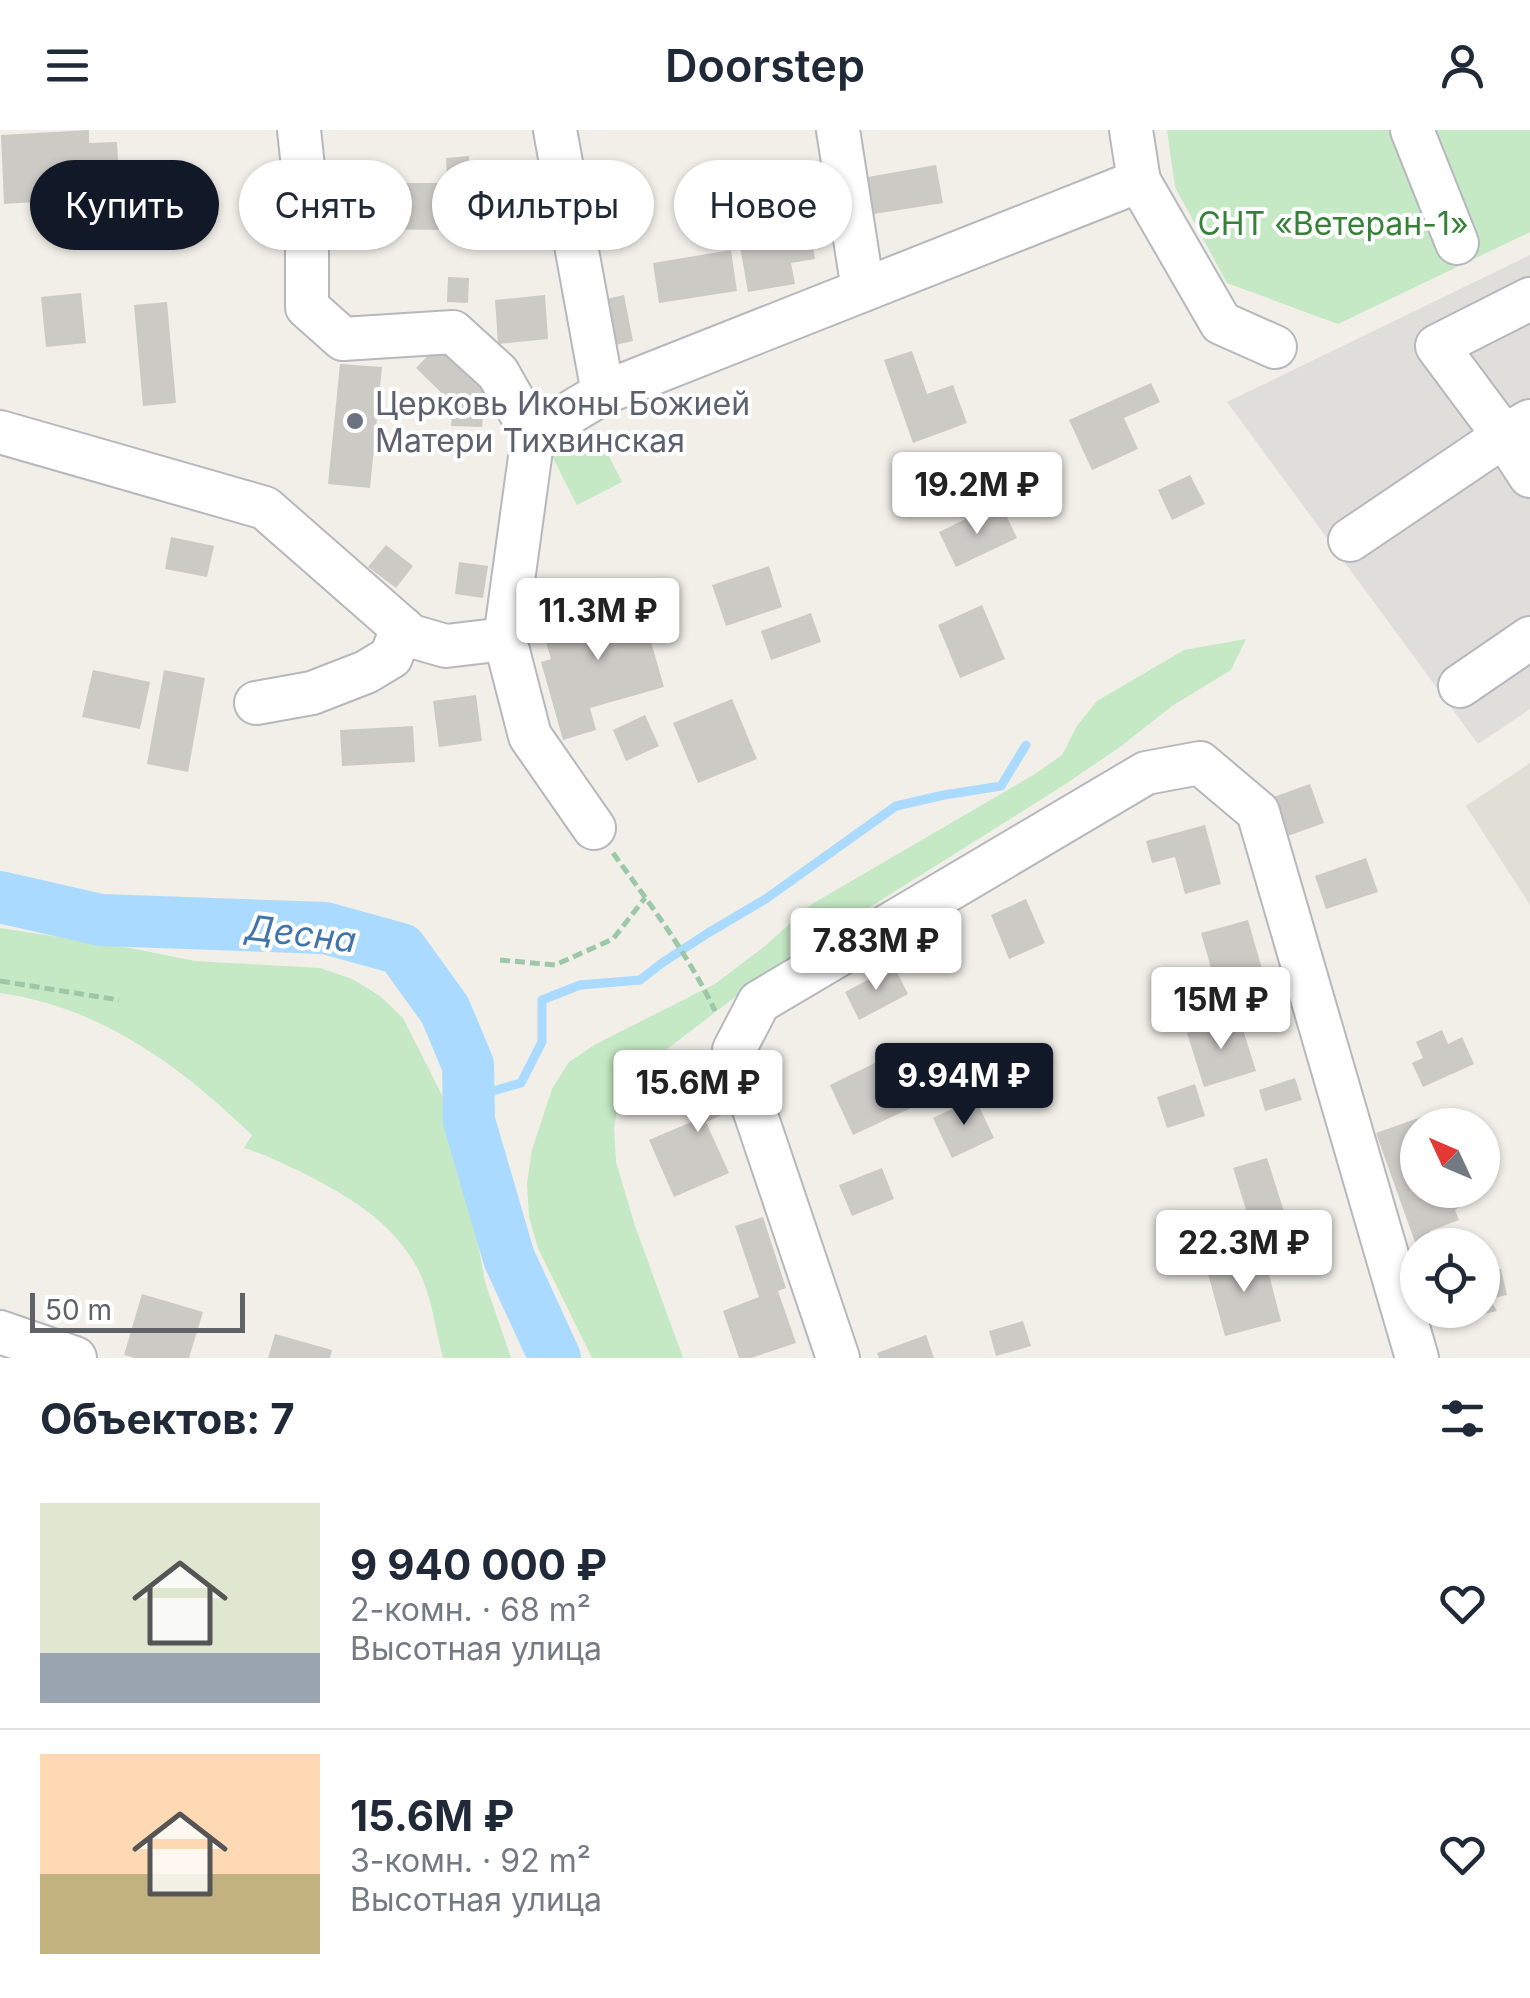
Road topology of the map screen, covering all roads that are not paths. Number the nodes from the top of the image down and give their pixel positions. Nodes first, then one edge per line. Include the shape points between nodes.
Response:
1 (298, 130) edge
2 (555, 130) edge
3 (838, 130) edge
4 (1131, 130) edge
5 (1412, 130) edge
6 (1139, 181) junction
7 (1457, 243) dead end
8 (863, 290) junction
9 (1530, 299) edge
10 (1275, 347) dead end
11 (603, 393) junction
12 (1517, 428) edge
13 (0, 432) edge
14 (534, 435) junction
15 (1530, 476) edge
16 (1350, 540) dead end
17 (402, 628) junction
18 (1530, 638) edge
19 (505, 639) junction
20 (1460, 686) dead end
21 (256, 703) dead end
22 (594, 828) road end
23 (0, 1332) edge
24 (75, 1358) edge
25 (838, 1358) edge
26 (1417, 1358) edge

1 - 14 street via 307,307 342,339 453,332 498,374
2 - 11 street
3 - 8 street
4 - 6 street
5 - 7 street
6 - 8 street
6 - 10 street via 1221,323
8 - 11 street
9 - 12 street via 1438,346
11 - 14 street
12 - 15 street
12 - 16 street
13 - 17 street via 265,508
14 - 19 street
17 - 19 street via 446,646
17 - 21 street via 390,657 366,672 312,693
18 - 20 street
19 - 22 street via 530,736
23 - 24 street
25 - 26 street via 734,1050 759,1002 1146,772 1200,763 1258,812

